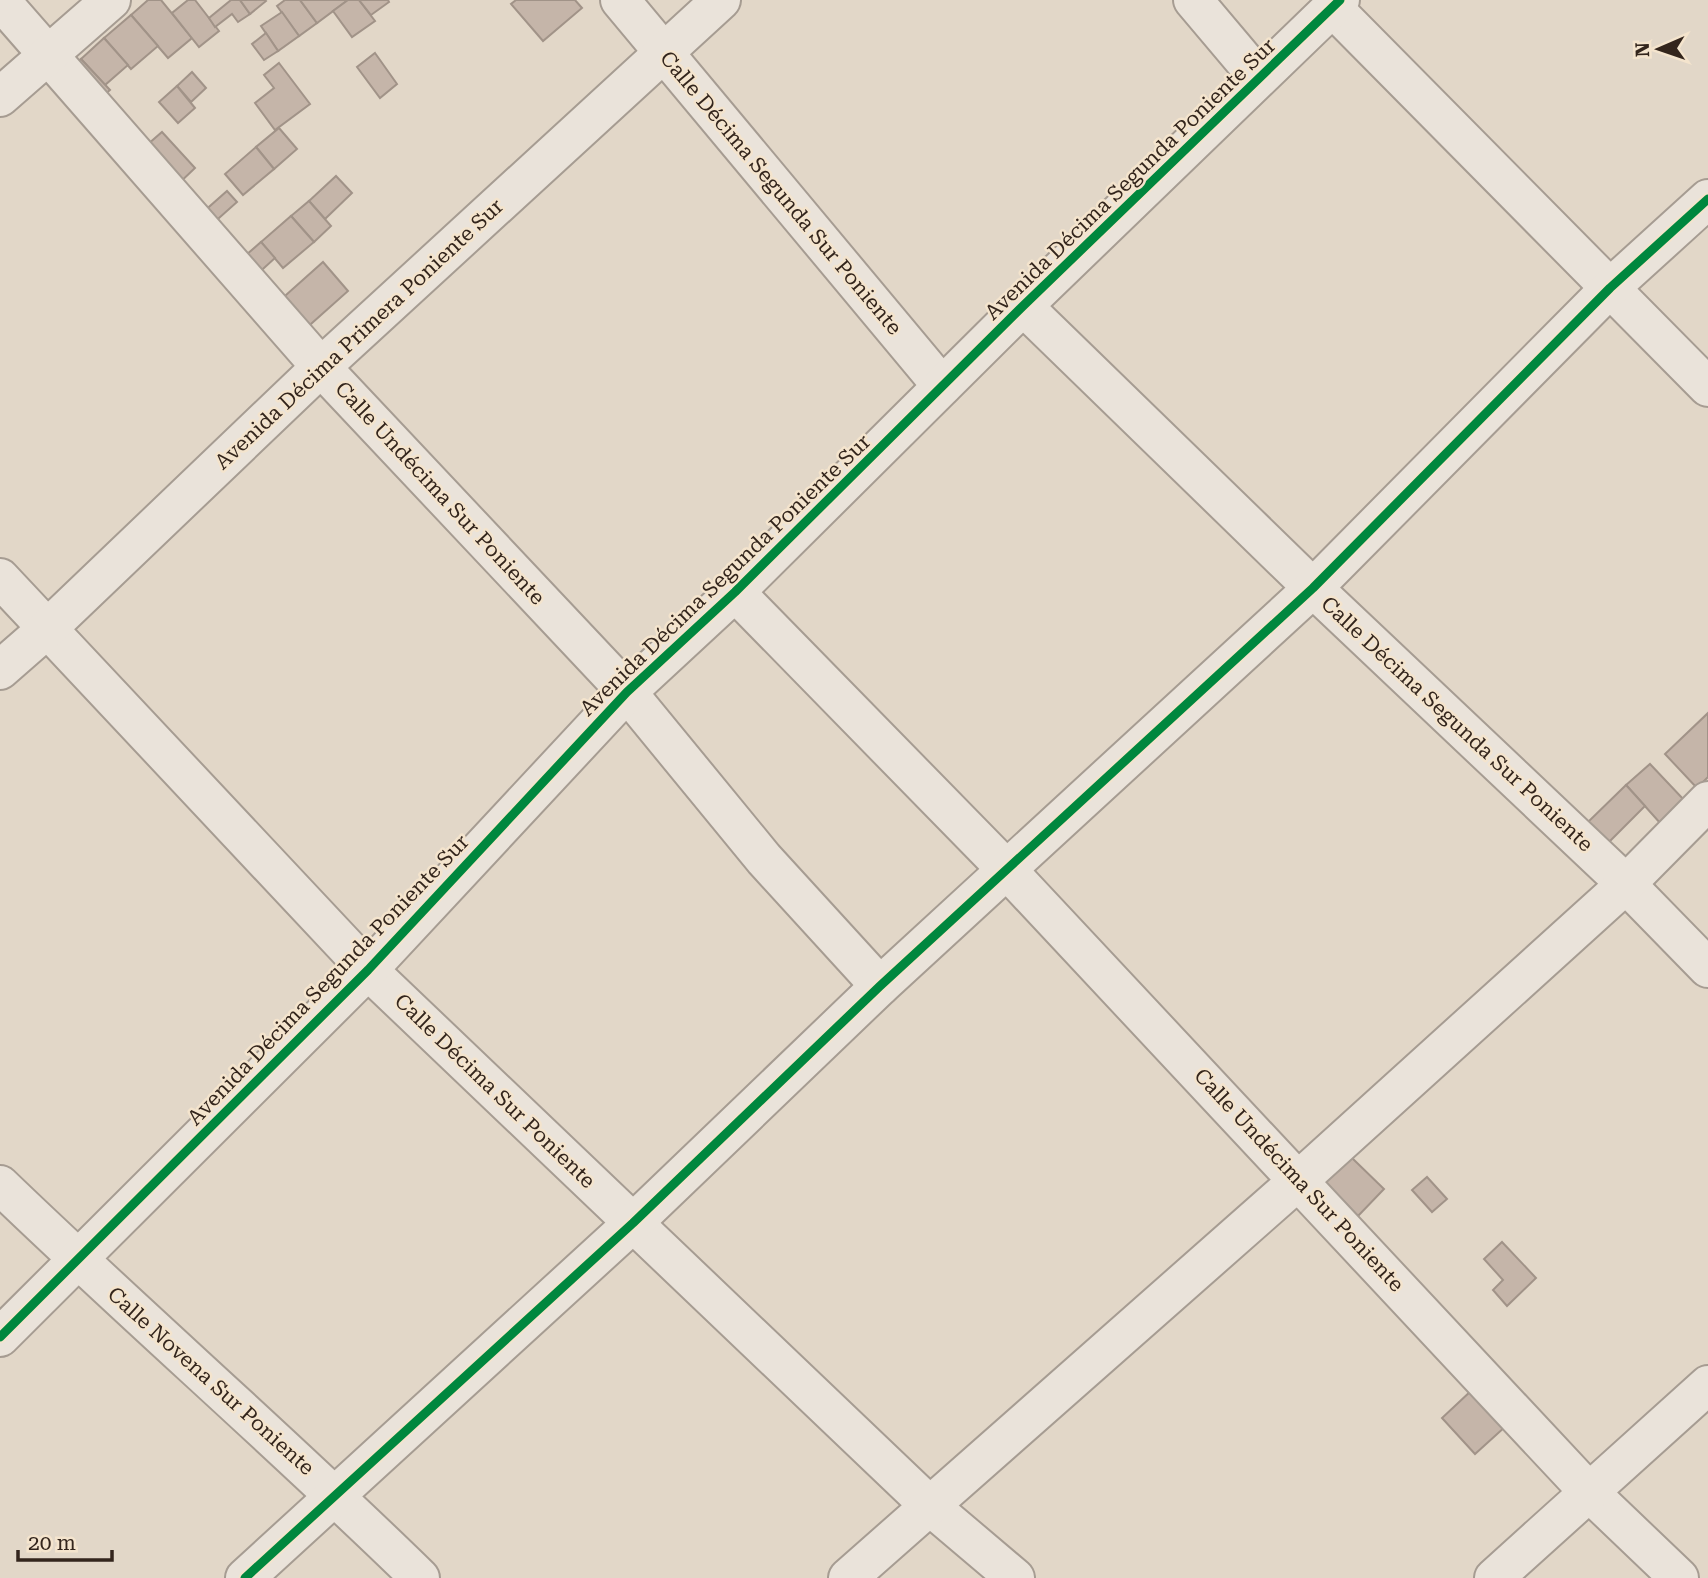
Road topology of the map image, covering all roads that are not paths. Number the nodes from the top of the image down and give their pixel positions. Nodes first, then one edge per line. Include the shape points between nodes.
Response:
1 (0, 0) edge
2 (111, 0) edge
3 (620, 0) edge
4 (721, 0) edge
5 (1194, 0) edge
6 (1336, 4) edge
7 (663, 54) junction
8 (48, 55) junction
9 (1258, 77) junction
10 (0, 97) edge
11 (1708, 199) edge
12 (1610, 288) junction
13 (1023, 306) junction
14 (321, 367) junction
15 (942, 386) junction
16 (1708, 387) edge
17 (0, 578) edge
18 (1313, 588) junction
19 (735, 592) junction
20 (48, 628) junction
21 (0, 670) edge
22 (627, 692) junction
23 (1708, 801) edge
24 (1008, 871) junction
25 (1626, 884) junction
26 (1708, 968) edge
27 (368, 970) junction
28 (880, 986) junction
29 (1299, 1180) junction
30 (0, 1185) edge
31 (633, 1223) junction
32 (77, 1259) junction
33 (0, 1338) edge
34 (1708, 1385) edge
35 (1588, 1491) junction
36 (336, 1495) junction
37 (930, 1506) junction
38 (245, 1578) edge
39 (420, 1578) edge
40 (848, 1578) edge
41 (1015, 1578) edge
42 (1494, 1578) edge
43 (1679, 1578) edge

1 - 8 street, Calle Undécima Sur Poniente
2 - 8 street
3 - 7 street, Calle Décima Segunda Sur Poniente
4 - 7 street, Avenida Décima Primera Poniente Sur
5 - 9 street
6 - 9 street, Avenida Décima Segunda Poniente Sur
6 - 12 street
7 - 14 street, Avenida Décima Primera Poniente Sur
7 - 15 street, Calle Décima Segunda Sur Poniente
8 - 10 street
8 - 14 street, Calle Undécima Sur Poniente
9 - 13 street, Avenida Décima Segunda Poniente Sur
11 - 12 street
12 - 16 street
12 - 18 street
13 - 15 street, Avenida Décima Segunda Poniente Sur
13 - 18 street, Calle Décima Segunda Sur Poniente
14 - 20 street, Avenida Décima Primera Poniente Sur
14 - 22 street, Calle Undécima Sur Poniente
15 - 19 street, Avenida Décima Segunda Poniente Sur
17 - 20 street, Calle Décima Sur Poniente
18 - 24 street
18 - 25 street, Calle Décima Segunda Sur Poniente
19 - 22 street, Avenida Décima Segunda Poniente Sur
19 - 24 street, Calle Undécima Sur Poniente
20 - 21 street, Avenida Décima Primera Poniente Sur
20 - 27 street, Calle Décima Sur Poniente
22 - 27 street, Avenida Décima Segunda Poniente Sur
22 - 28 street, Calle Undécima Sur Poniente via 764,859
23 - 25 street
24 - 28 street
24 - 29 street, Calle Undécima Sur Poniente
25 - 26 street, Calle Décima Segunda Sur Poniente
25 - 29 street
27 - 31 street, Calle Décima Sur Poniente
27 - 32 street, Avenida Décima Segunda Poniente Sur
28 - 31 street
29 - 35 street, Calle Undécima Sur Poniente
29 - 37 street
30 - 32 street, Calle Novena Sur Poniente
31 - 36 street
31 - 37 street, Calle Décima Sur Poniente
32 - 33 street, Avenida Décima Segunda Poniente Sur
32 - 36 street, Calle Novena Sur Poniente
34 - 35 street
35 - 42 street
35 - 43 street, Calle Undécima Sur Poniente
36 - 38 street
36 - 39 street, Calle Novena Sur Poniente
37 - 40 street
37 - 41 street, Calle Décima Sur Poniente

